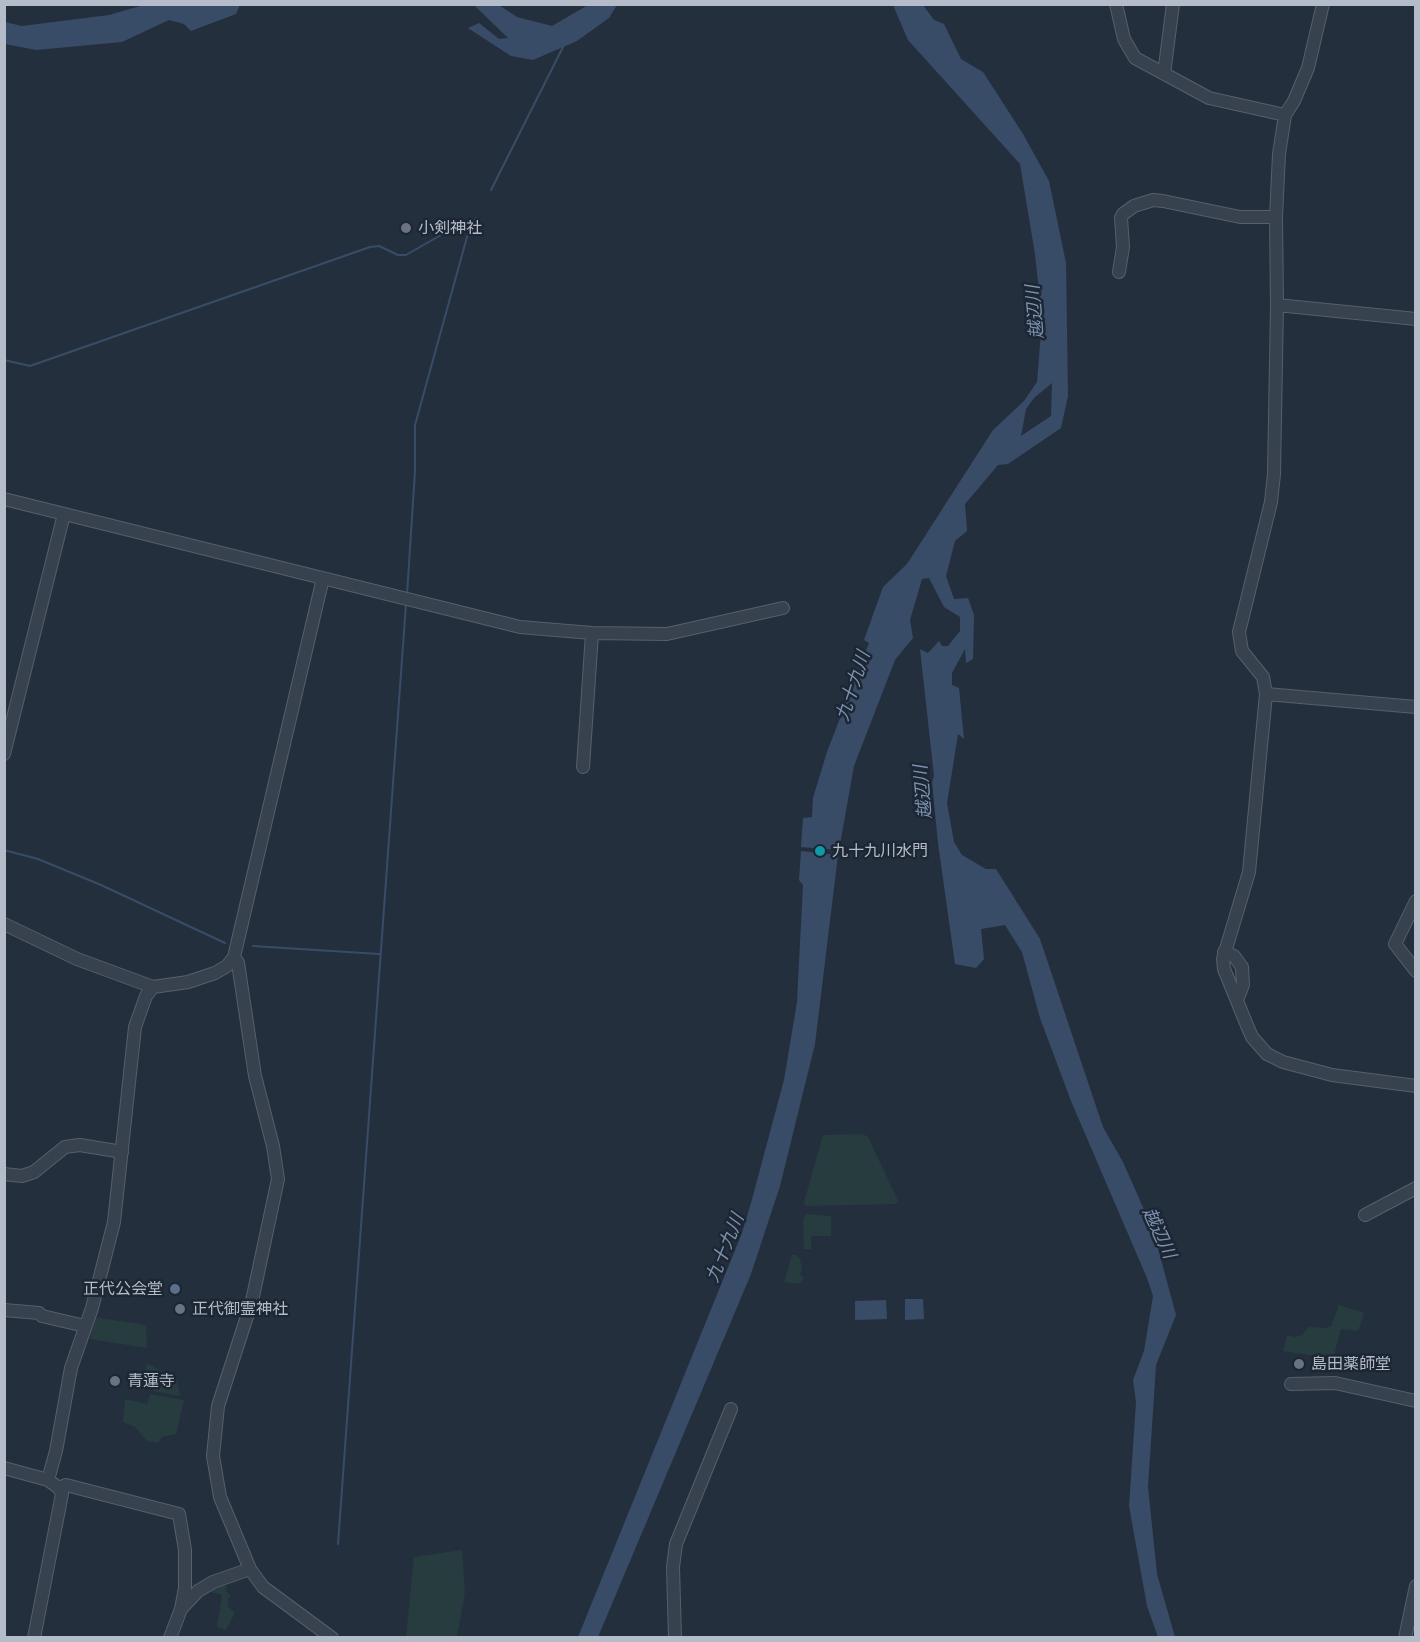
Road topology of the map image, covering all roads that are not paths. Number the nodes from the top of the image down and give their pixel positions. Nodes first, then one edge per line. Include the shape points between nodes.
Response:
1 (1116, 4) edge
2 (1173, 4) edge
3 (1323, 4) edge
4 (1164, 74) junction
5 (1285, 115) junction
6 (1276, 217) junction
7 (1119, 272) dead end
8 (1277, 305) junction
9 (1416, 319) edge
10 (4, 499) edge
11 (64, 514) junction
12 (323, 578) junction
13 (783, 608) dead end
14 (592, 633) junction
15 (1266, 694) junction
16 (1416, 707) edge
17 (4, 754) edge
18 (583, 767) dead end
19 (1416, 902) edge
20 (4, 924) edge
21 (1224, 952) junction
22 (234, 957) junction
23 (1416, 971) edge
24 (153, 987) junction
25 (1237, 1000) junction
26 (1416, 1086) edge
27 (122, 1152) junction
28 (4, 1174) edge
29 (1416, 1188) edge
30 (1365, 1215) dead end
31 (4, 1310) edge
32 (85, 1326) junction
33 (1291, 1384) dead end
34 (1416, 1401) edge
35 (730, 1409) dead end
36 (4, 1468) edge
37 (48, 1480) junction
38 (59, 1488) junction
39 (250, 1569) junction
40 (1416, 1586) edge
41 (1413, 1600) edge
42 (181, 1609) junction
43 (34, 1638) edge
44 (170, 1638) edge
45 (332, 1638) edge
46 (675, 1638) edge
47 (1405, 1638) edge

1 - 4 street via 1130,53
2 - 4 street
3 - 5 street via 1308,68
4 - 5 street via 1209,98
5 - 6 street
6 - 7 street via 1240,217 1154,200 1134,206 1121,218 1123,247
6 - 8 street
8 - 9 street
8 - 15 street via 1271,502 1239,632 1242,651 1263,677
10 - 11 street
11 - 12 street
11 - 17 street
12 - 14 street via 505,625
12 - 22 street
13 - 14 street via 667,634
14 - 18 street
15 - 16 street
15 - 21 street via 1249,872
19 - 23 street via 1395,944
20 - 24 street via 77,959
21 - 25 street via 1224,969
21 - 25 street via 1242,966 1244,985
22 - 24 street via 215,973
22 - 39 street via 255,1076 279,1179 252,1301 214,1427 213,1456 220,1497
24 - 27 street via 134,1033
25 - 26 street via 1252,1037 1275,1058 1332,1075
27 - 28 street via 88,1146 65,1147 34,1172 22,1176
27 - 32 street via 114,1222
29 - 30 street
31 - 32 street via 39,1313
32 - 37 street via 71,1368
33 - 34 street via 1335,1383
35 - 46 street via 676,1544
36 - 37 street
37 - 38 street
38 - 42 street via 66,1485 179,1514 185,1550
38 - 43 street via 62,1494
39 - 42 street via 213,1582
39 - 45 street via 263,1587
40 - 41 street
41 - 47 street
42 - 44 street

